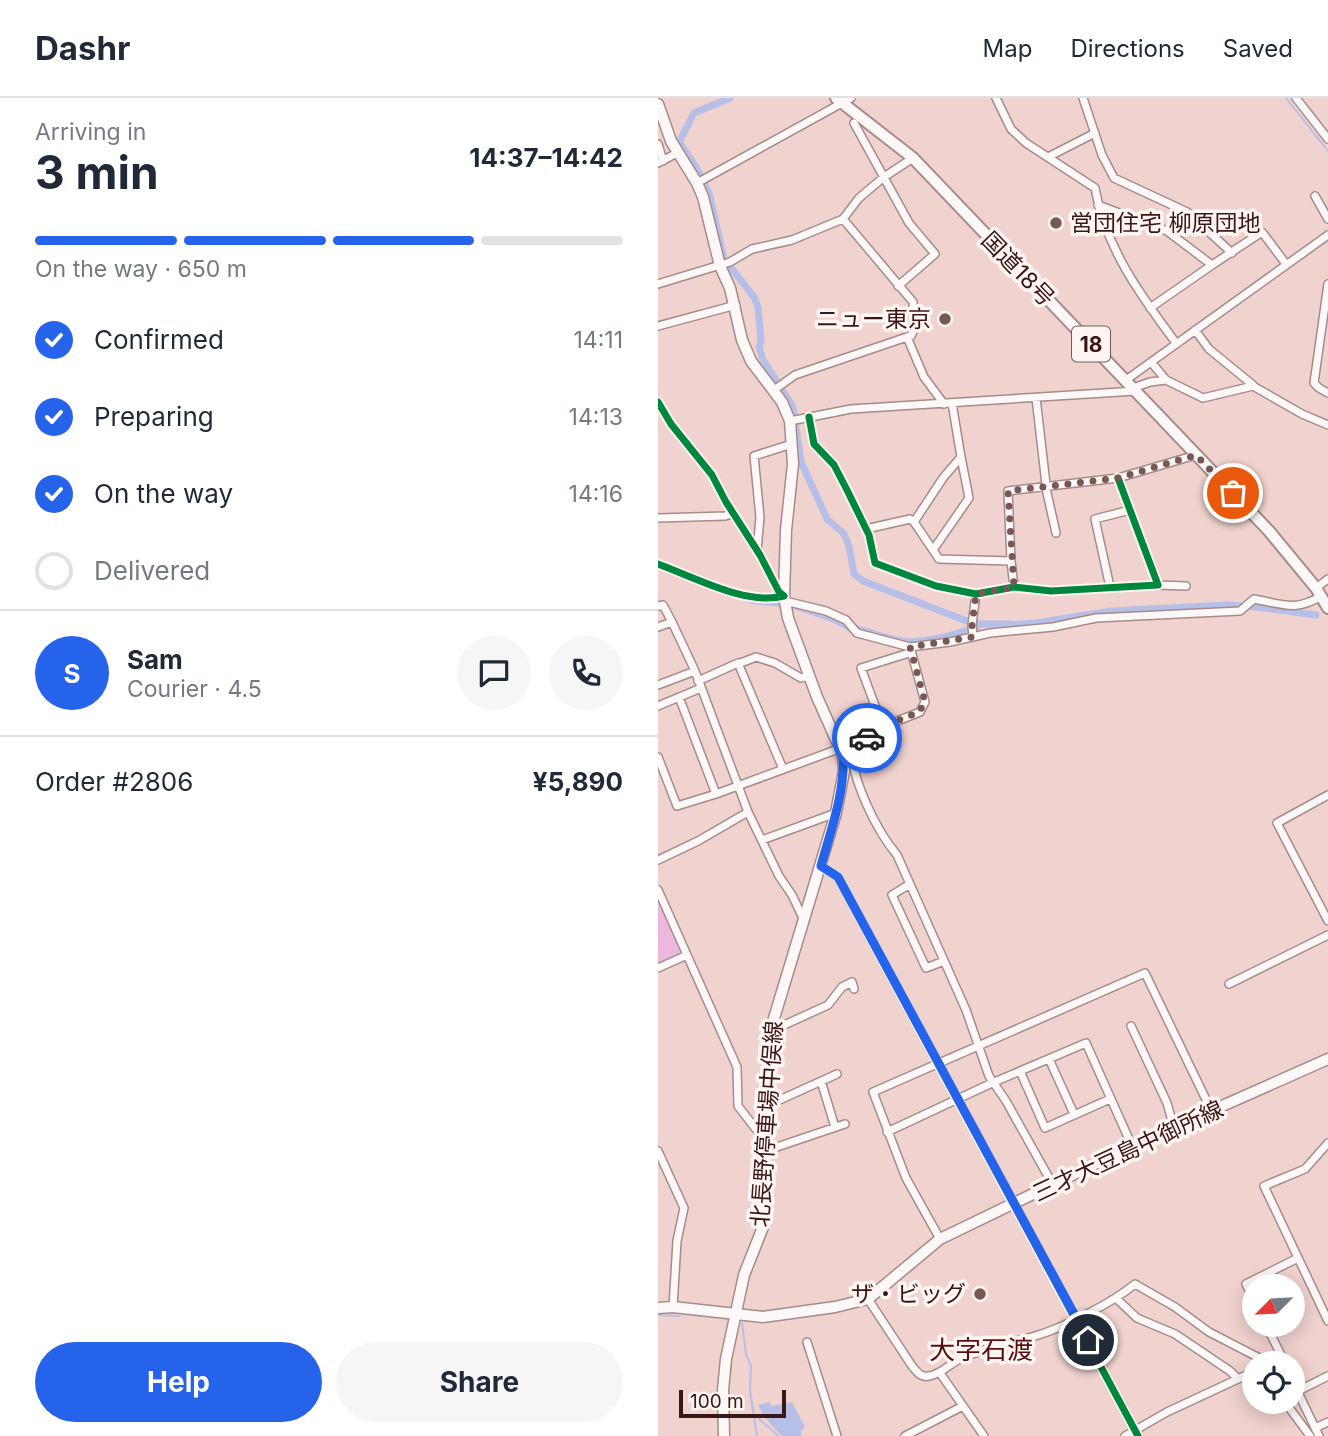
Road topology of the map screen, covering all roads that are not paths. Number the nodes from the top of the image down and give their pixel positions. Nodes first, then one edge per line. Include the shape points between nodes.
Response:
1 (996, 98) edge
2 (1083, 98) edge
3 (1296, 98) edge
4 (844, 99) edge
5 (658, 104) edge
6 (854, 123) dead end
7 (1095, 133) junction
8 (1328, 139) edge
9 (658, 144) edge
10 (677, 153) junction
11 (1048, 157) junction
12 (913, 158) junction
13 (661, 162) edge
14 (884, 177) junction
15 (702, 180) junction
16 (1315, 196) dead end
17 (1098, 205) junction
18 (842, 219) junction
19 (1328, 219) edge
20 (1328, 235) edge
21 (1232, 253) junction
22 (724, 264) junction
23 (1286, 264) junction
24 (1212, 265) junction
25 (658, 284) edge
26 (1328, 284) edge
27 (898, 286) junction
28 (736, 306) junction
29 (1150, 308) junction
30 (658, 326) edge
31 (1195, 330) junction
32 (907, 337) junction
33 (1176, 343) junction
34 (1152, 362) junction
35 (1166, 380) junction
36 (1253, 386) junction
37 (778, 387) junction
38 (1131, 387) junction
39 (1328, 393) edge
40 (1036, 398) junction
41 (658, 402) edge
42 (948, 403) junction
43 (809, 417) junction
44 (794, 420) junction
45 (1328, 425) edge
46 (792, 444) junction
47 (1196, 455) junction
48 (961, 457) junction
49 (1118, 478) junction
50 (1047, 488) junction
51 (1129, 510) junction
52 (733, 513) junction
53 (658, 518) edge
54 (914, 522) junction
55 (866, 529) junction
56 (1056, 533) dead end
57 (757, 550) junction
58 (933, 550) junction
59 (1012, 561) junction
60 (658, 564) edge
61 (1328, 579) edge
62 (1158, 585) junction
63 (1186, 586) dead end
64 (1014, 587) junction
65 (1110, 587) junction
66 (1318, 592) junction
67 (976, 594) junction
68 (785, 599) junction
69 (658, 606) edge
70 (1328, 608) edge
71 (672, 622) junction
72 (658, 627) edge
73 (972, 628) junction
74 (910, 650) junction
75 (738, 664) junction
76 (695, 671) junction
77 (809, 676) junction
78 (658, 685) edge
79 (700, 685) junction
80 (679, 697) junction
81 (658, 706) edge
82 (883, 727) junction
83 (845, 750) junction
84 (658, 757) edge
85 (783, 769) junction
86 (738, 786) junction
87 (716, 794) junction
88 (1328, 795) edge
89 (748, 812) junction
90 (836, 813) junction
91 (762, 840) junction
92 (658, 860) edge
93 (821, 866) junction
94 (910, 884) junction
95 (658, 890) edge
96 (803, 918) junction
97 (1328, 921) edge
98 (1328, 935) edge
99 (687, 955) junction
100 (944, 961) junction
101 (658, 968) edge
102 (1229, 984) dead end
103 (854, 989) dead end
104 (1131, 1026) dead end
105 (771, 1031) junction
106 (978, 1044) junction
107 (1049, 1059) junction
108 (1328, 1059) edge
109 (940, 1063) junction
110 (1020, 1071) junction
111 (837, 1074) dead end
112 (821, 1082) junction
113 (992, 1083) junction
114 (958, 1099) junction
115 (1110, 1099) junction
116 (764, 1107) junction
117 (1212, 1112) junction
118 (1074, 1115) junction
119 (845, 1124) dead end
120 (835, 1127) junction
121 (1174, 1128) junction
122 (887, 1132) junction
123 (762, 1137) junction
124 (1328, 1143) edge
125 (1132, 1146) junction
126 (658, 1151) edge
127 (762, 1152) junction
128 (1052, 1185) junction
129 (1015, 1204) junction
130 (940, 1239) junction
131 (1298, 1258) junction
132 (1265, 1274) edge
133 (868, 1299) junction
134 (1117, 1299) junction
135 (673, 1307) junction
136 (658, 1308) edge
137 (736, 1312) junction
138 (1076, 1318) junction
139 (1328, 1321) edge
140 (807, 1342) dead end
141 (1246, 1351) edge
142 (940, 1373) junction
143 (1328, 1376) edge
144 (1242, 1378) edge
145 (1238, 1380) junction
146 (1305, 1388) edge
147 (963, 1406) junction
148 (1305, 1406) edge
149 (1293, 1414) edge
150 (1328, 1422) edge
151 (1317, 1432) edge
152 (921, 1433) edge
153 (1136, 1433) edge
154 (724, 1436) edge
155 (837, 1436) edge
156 (905, 1436) edge
157 (984, 1436) edge
158 (1125, 1436) edge
159 (1310, 1436) edge

1 - 11 street via 1012,129
2 - 7 street
3 - 8 street
4 - 12 highway, 国道18号 / 18
4 - 15 street
5 - 10 main road, 北長野停車場中俣線
6 - 14 street
7 - 11 street
7 - 21 street via 1114,178 1187,212
9 - 13 street
10 - 13 street
10 - 15 main road, 北長野停車場中俣線
11 - 17 street via 1095,188
12 - 14 street
12 - 38 highway, 国道18号 / 18
14 - 18 street
14 - 27 street via 909,223 935,254
15 - 22 main road, 北長野停車場中俣線
16 - 19 street
17 - 24 street via 1167,231
17 - 29 street via 1120,258
18 - 22 street via 792,240 752,249
18 - 27 street
20 - 23 street
21 - 23 street via 1262,232
21 - 24 street
22 - 25 street
22 - 28 main road, 北長野停車場中俣線
23 - 31 street
24 - 29 street
26 - 39 street via 1314,383
27 - 32 street via 913,302 914,329
28 - 30 street
28 - 37 main road, 北長野停車場中俣線 via 751,361
29 - 33 street
31 - 33 street
31 - 36 street via 1209,349
32 - 37 street via 795,375
32 - 42 street via 924,377
33 - 34 street
34 - 35 street
34 - 38 street
35 - 36 street via 1203,398
35 - 38 street
36 - 45 street
37 - 44 main road, 北長野停車場中俣線
38 - 40 street
38 - 47 highway, 国道18号 / 18
40 - 42 street
40 - 50 street
41 - 52 street via 712,475
42 - 43 street via 851,409
42 - 48 street
43 - 44 street
43 - 55 street via 814,444 834,465
44 - 46 main road, 北長野停車場中俣線
46 - 57 street via 754,456 760,517
46 - 68 main road, 北長野停車場中俣線
47 - 49 street
47 - 66 highway, 国道18号 / 18 via 1269,531
48 - 54 street
48 - 58 street via 969,498
49 - 50 street
49 - 51 street
50 - 56 street
50 - 59 street via 1008,491
51 - 62 street
51 - 65 street via 1095,519
52 - 53 street
52 - 57 street
54 - 55 street via 909,519
54 - 58 street
55 - 67 street via 878,566
57 - 68 street
58 - 59 street via 939,559
59 - 64 street
60 - 68 street via 753,598
61 - 66 street
62 - 63 street
62 - 65 street
64 - 65 street via 1051,591
64 - 67 street
66 - 70 highway, 国道18号 / 18
66 - 73 street via 1307,604 1294,607 1254,599 1240,611 1096,618 990,633
67 - 73 street
68 - 74 street via 826,611 846,620 857,633
68 - 77 main road, 北長野停車場中俣線
69 - 71 street via 663,605
71 - 72 street
71 - 76 street
73 - 74 street
74 - 82 street via 925,702 919,712
74 - 82 street via 861,668
75 - 77 street via 756,657 801,678
75 - 79 street
75 - 85 street
76 - 78 street
76 - 79 street
77 - 83 main road, 北長野停車場中俣線
79 - 80 street
79 - 86 street
80 - 81 street
80 - 87 street
82 - 83 street
83 - 85 street
83 - 90 main road, 北長野停車場中俣線
83 - 94 street via 884,839
84 - 87 street via 677,806
85 - 86 street
86 - 87 street
86 - 89 street
88 - 97 street via 1278,823
89 - 91 street
89 - 92 street
90 - 91 street
90 - 93 main road, 北長野停車場中俣線
91 - 96 street
93 - 96 main road, 北長野停車場中俣線
93 - 109 street via 838,877
94 - 100 street
94 - 100 street via 892,895 926,968
95 - 99 street
96 - 105 main road, 北長野停車場中俣線
98 - 102 street
99 - 101 street
99 - 123 street via 737,1067 738,1106
100 - 106 street
103 - 105 street via 852,982 828,1005
104 - 121 street
105 - 116 main road, 北長野停車場中俣線
106 - 109 street
106 - 113 street
106 - 117 street via 1144,973
107 - 110 street
107 - 115 street via 1086,1043
107 - 118 street
108 - 117 main road, 三才大豆島中御所線
109 - 114 street
109 - 122 street via 873,1092
110 - 113 street
110 - 118 street via 1045,1128
111 - 112 street
112 - 116 street
112 - 120 street
113 - 114 street
113 - 128 street
114 - 122 street
114 - 129 street
115 - 118 street
115 - 125 street
116 - 123 main road, 北長野停車場中俣線
117 - 121 main road, 三才大豆島中御所線
119 - 120 street
120 - 127 street
121 - 125 main road, 三才大豆島中御所線
122 - 130 street
123 - 127 main road, 北長野停車場中俣線
124 - 131 street via 1305,1169 1264,1186
125 - 128 main road, 三才大豆島中御所線
126 - 135 street via 684,1208
127 - 137 main road, 北長野停車場中俣線 via 763,1227 744,1275
128 - 129 main road, 三才大豆島中御所線
129 - 130 main road, 三才大豆島中御所線
129 - 138 street
130 - 133 main road, 三才大豆島中御所線
131 - 132 street
131 - 139 street
133 - 137 main road, 三才大豆島中御所線 via 763,1317
133 - 142 street via 920,1375
134 - 138 street
134 - 141 street via 1135,1284
134 - 145 street via 1137,1318 1175,1335
135 - 136 main road, 三才大豆島中御所線
135 - 137 main road, 三才大豆島中御所線
137 - 154 main road, 北長野停車場中俣線 via 725,1369
138 - 142 street via 1038,1336 960,1359
138 - 153 street
140 - 155 street
142 - 147 street
143 - 146 street
144 - 145 street
145 - 153 street via 1167,1412
147 - 152 street
147 - 157 street
148 - 151 street
149 - 159 street
150 - 151 street
152 - 156 street
153 - 158 street

